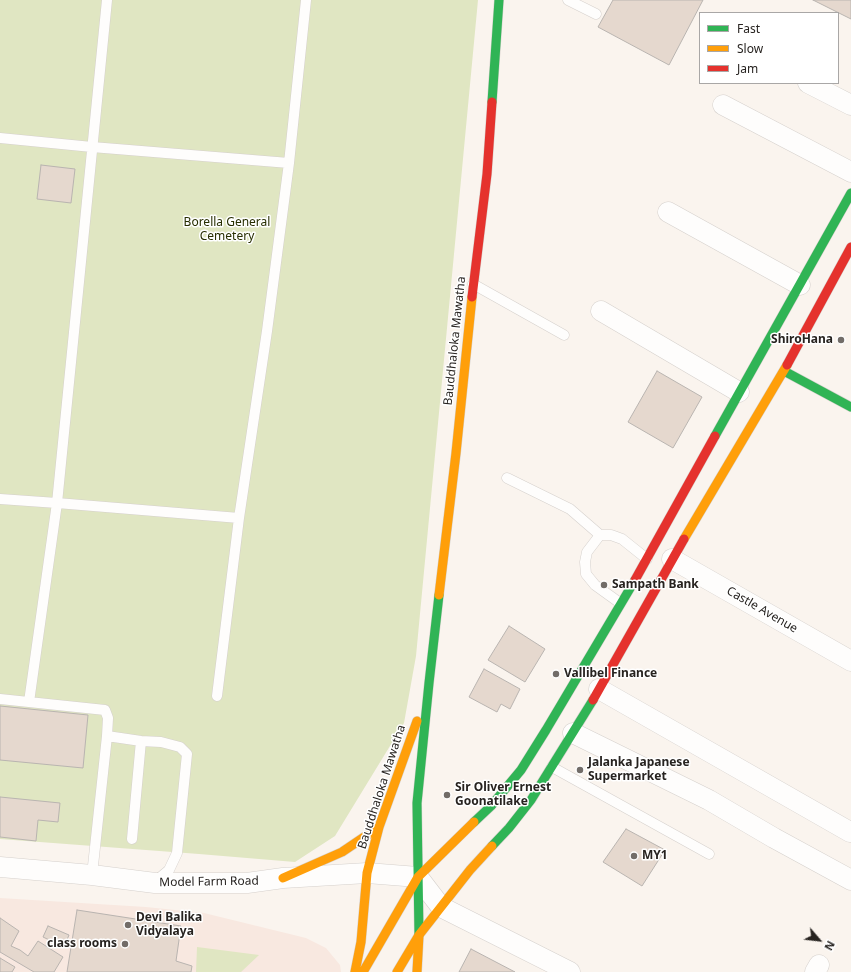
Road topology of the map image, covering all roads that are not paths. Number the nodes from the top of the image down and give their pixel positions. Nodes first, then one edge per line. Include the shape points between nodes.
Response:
1 (107, 0) edge
2 (306, 0) edge
3 (499, 0) edge
4 (568, 0) edge
5 (596, 14) dead end
6 (810, 84) edge
7 (723, 105) dead end
8 (851, 105) edge
9 (0, 138) edge
10 (92, 146) junction
11 (289, 163) junction
12 (851, 172) edge
13 (851, 193) edge
14 (668, 212) dead end
15 (851, 246) edge
16 (473, 284) junction
17 (800, 285) junction
18 (601, 311) dead end
19 (564, 335) dead end
20 (784, 371) junction
21 (740, 392) junction
22 (851, 407) edge
23 (507, 478) dead end
24 (0, 500) edge
25 (57, 503) junction
26 (239, 518) junction
27 (600, 535) junction
28 (646, 559) junction
29 (672, 559) junction
30 (620, 603) junction
31 (851, 661) edge
32 (429, 684) junction
33 (598, 689) junction
34 (217, 696) dead end
35 (0, 699) edge
36 (29, 702) junction
37 (573, 733) junction
38 (107, 736) junction
39 (141, 741) junction
40 (552, 768) junction
41 (379, 827) junction
42 (850, 832) dead end
43 (132, 839) dead end
44 (709, 854) dead end
45 (0, 867) edge
46 (367, 873) junction
47 (92, 875) junction
48 (418, 877) junction
49 (283, 878) junction
50 (851, 880) edge
51 (155, 883) junction
52 (441, 907) junction
53 (419, 935) junction
54 (355, 972) edge
55 (363, 972) edge
56 (397, 972) edge
57 (417, 972) edge
58 (570, 972) edge

1 - 10 lane
2 - 11 lane
3 - 16 main road, Bauddhaloka Mawatha via 488,174
4 - 5 lane
6 - 8 street
7 - 12 street
9 - 10 lane
10 - 11 lane
10 - 25 lane
11 - 26 lane
13 - 17 main road
14 - 17 street
15 - 20 main road
16 - 19 lane
16 - 32 main road, Bauddhaloka Mawatha
17 - 21 main road
18 - 21 street
20 - 22 main road
20 - 29 main road
21 - 28 main road
23 - 27 lane via 570,509
24 - 25 lane
25 - 26 lane
25 - 36 lane
26 - 34 lane
27 - 28 lane via 622,539
27 - 30 lane via 586,552 586,574 595,585
28 - 30 main road
29 - 31 street, Castle Avenue
29 - 33 main road
30 - 48 main road via 521,770 491,806
32 - 41 main road, Bauddhaloka Mawatha
32 - 48 main road, Bauddhaloka Mawatha via 417,803
33 - 37 main road
33 - 42 street
35 - 36 lane
36 - 38 lane via 104,710 108,718
37 - 40 main road
37 - 50 street via 710,800
38 - 39 lane
38 - 47 lane
39 - 43 lane
39 - 51 lane via 161,742 180,747 187,754 177,853 169,870
40 - 44 lane
40 - 52 main road via 531,800
41 - 46 main road, Bauddhaloka Mawatha
41 - 49 main road via 342,852
45 - 47 street, Model Farm Road
46 - 48 street, Model Farm Road
46 - 49 street, Model Farm Road
46 - 54 main road, Bauddhaloka Mawatha via 361,942
47 - 51 street, Model Farm Road
48 - 52 street
48 - 53 main road, Bauddhaloka Mawatha
48 - 55 main road
49 - 51 street, Model Farm Road via 247,883
52 - 53 main road
52 - 58 street
53 - 56 main road
53 - 57 main road, Bauddhaloka Mawatha

